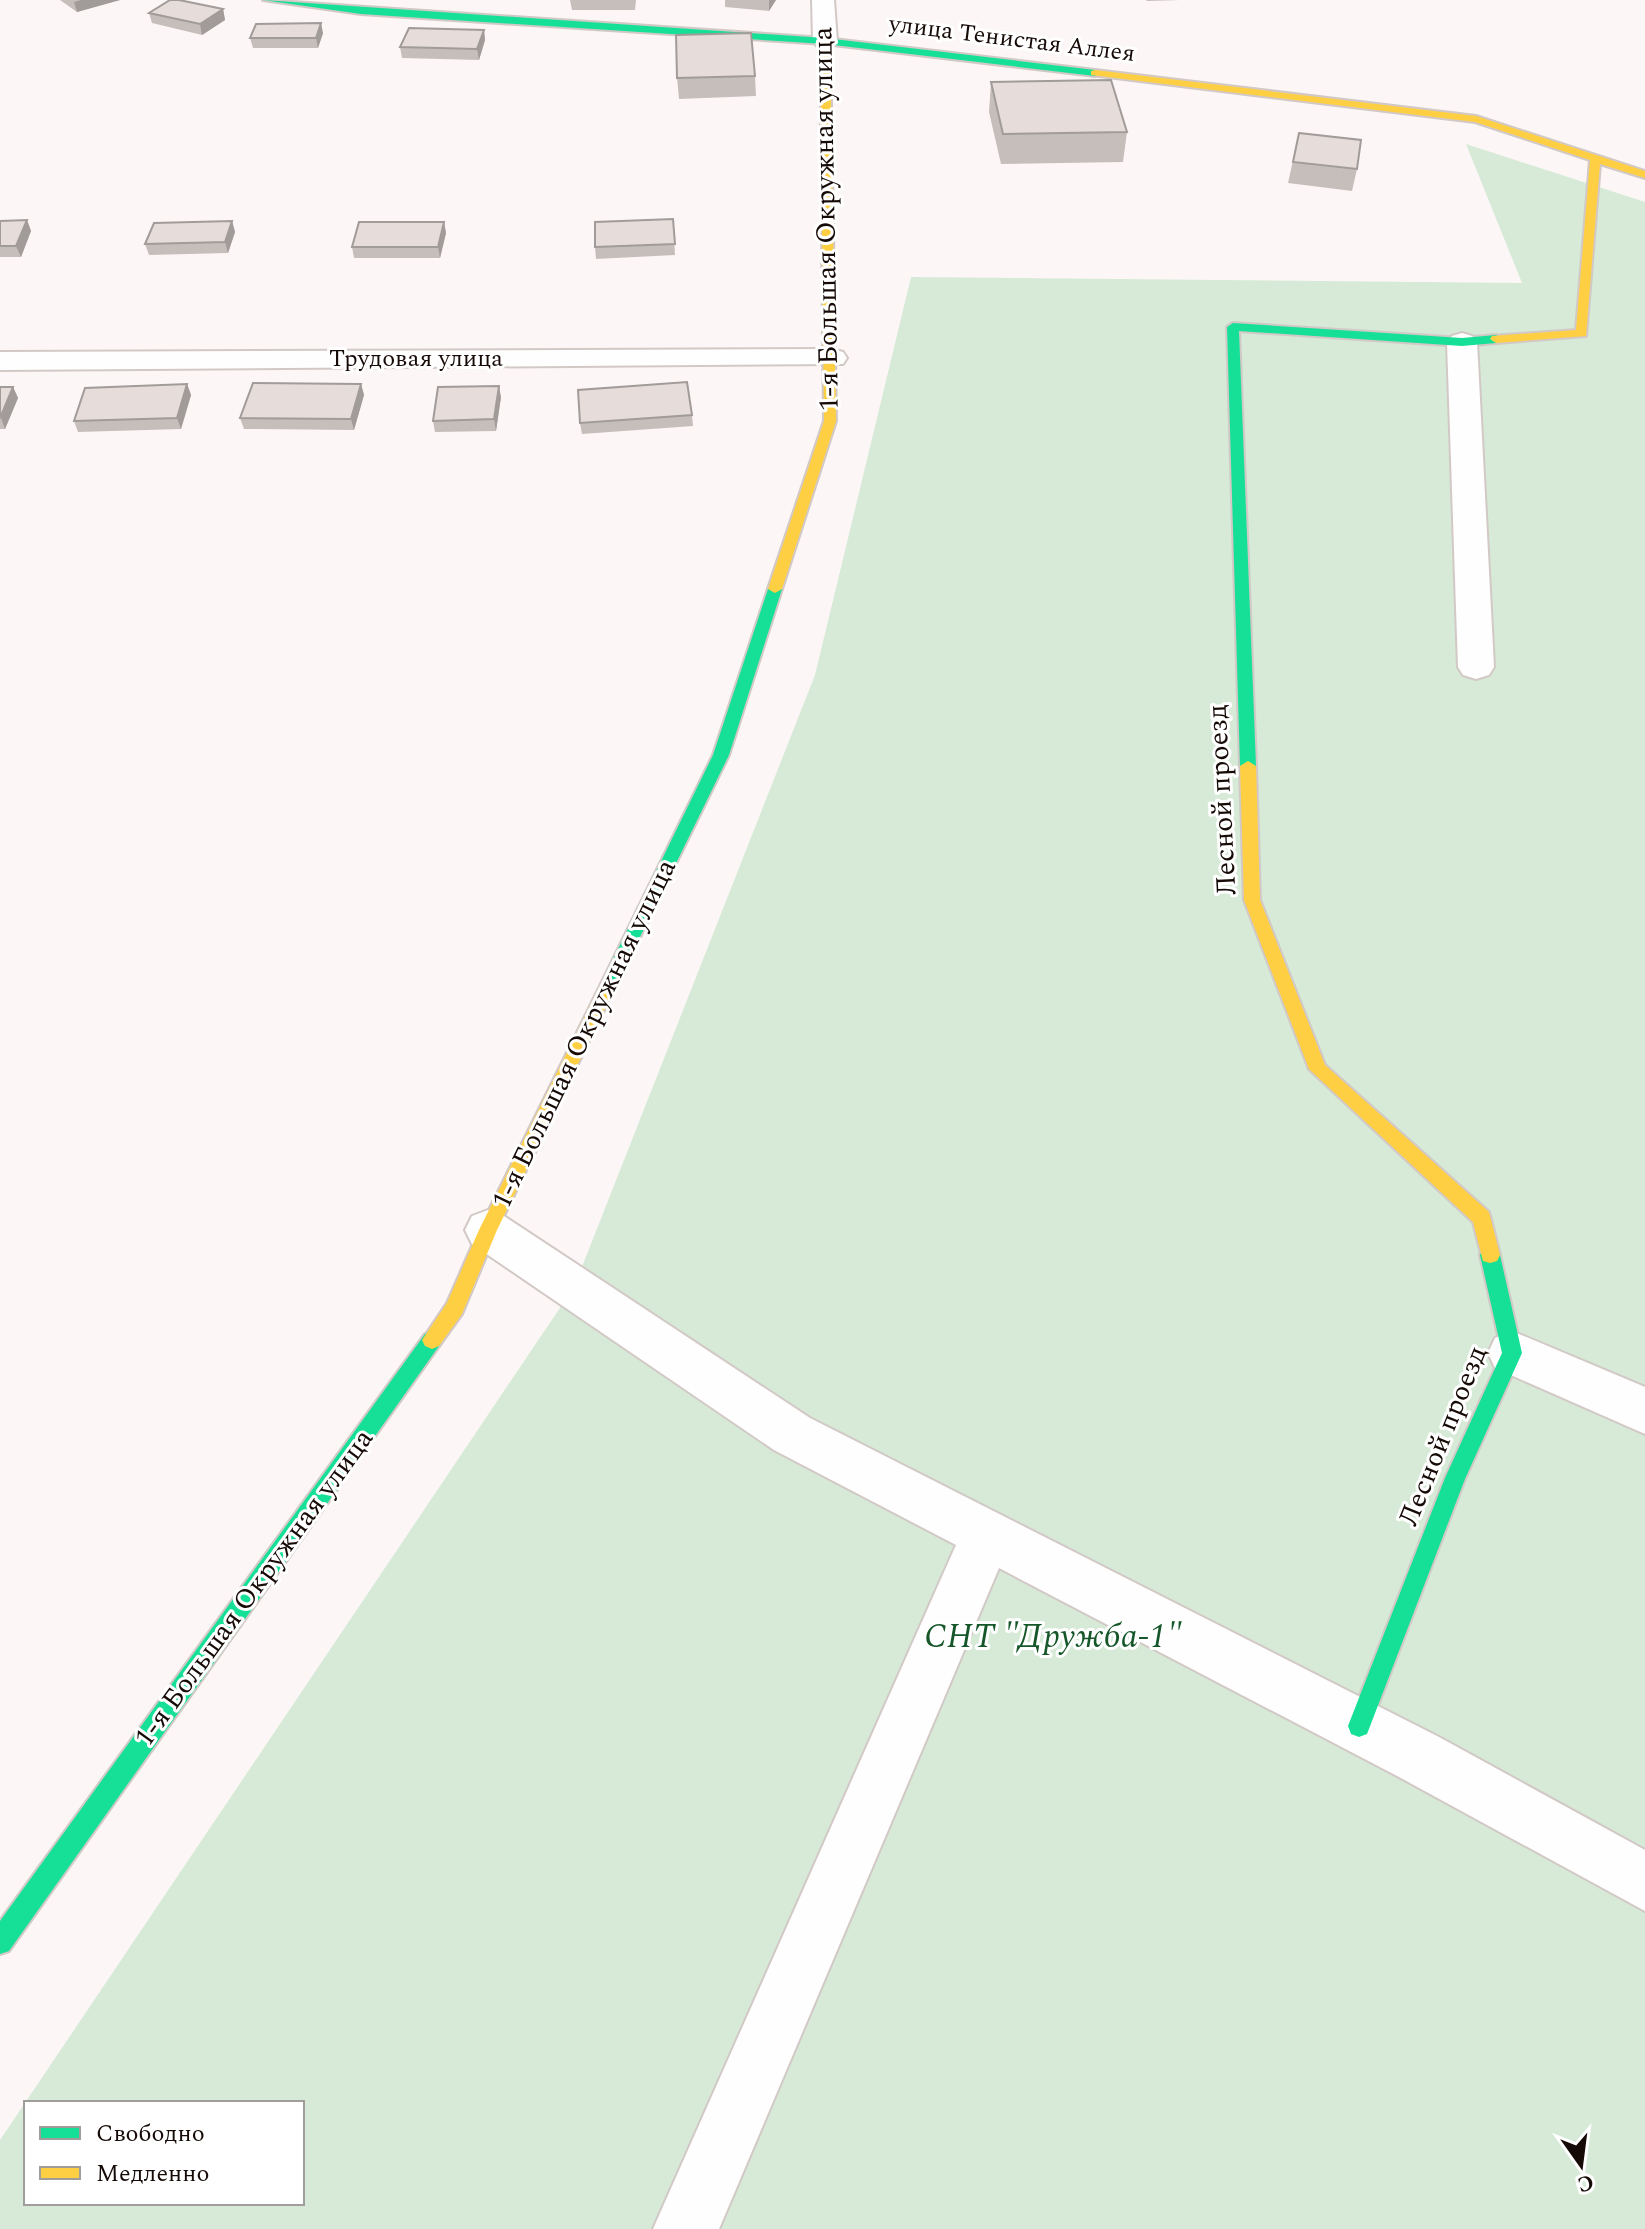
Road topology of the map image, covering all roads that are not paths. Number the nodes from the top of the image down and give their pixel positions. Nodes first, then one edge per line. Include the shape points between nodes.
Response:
1 (268, 0) edge
2 (823, 0) edge
3 (362, 6) edge
4 (825, 41) junction
5 (1595, 158) junction
6 (1645, 175) edge
7 (1462, 342) junction
8 (832, 358) junction
9 (0, 361) edge
10 (1476, 667) dead end
11 (488, 1230) junction
12 (1512, 1353) junction
13 (1645, 1411) edge
14 (987, 1534) junction
15 (1359, 1726) junction
16 (1645, 1882) edge
17 (0, 1942) edge
18 (686, 2229) edge

1 - 3 street, улица Тенистая Аллея
2 - 4 street, 1-я Большая Окружная улица
3 - 4 street, улица Тенистая Аллея
4 - 5 street, улица Тенистая Аллея via 1476,119
4 - 8 street, 1-я Большая Окружная улица
5 - 6 street, улица Тенистая Аллея
5 - 7 street, Лесной проезд via 1582,333
7 - 10 street
7 - 12 street, Лесной проезд via 1233,327 1252,900 1318,1069 1482,1218
8 - 9 street, Трудовая улица
8 - 11 street, 1-я Большая Окружная улица via 830,421 721,755
11 - 14 street via 792,1434
11 - 17 street, 1-я Большая Окружная улица via 455,1308
12 - 13 street
12 - 15 street, Лесной проезд via 1455,1478
14 - 15 street
14 - 18 street
15 - 16 street

